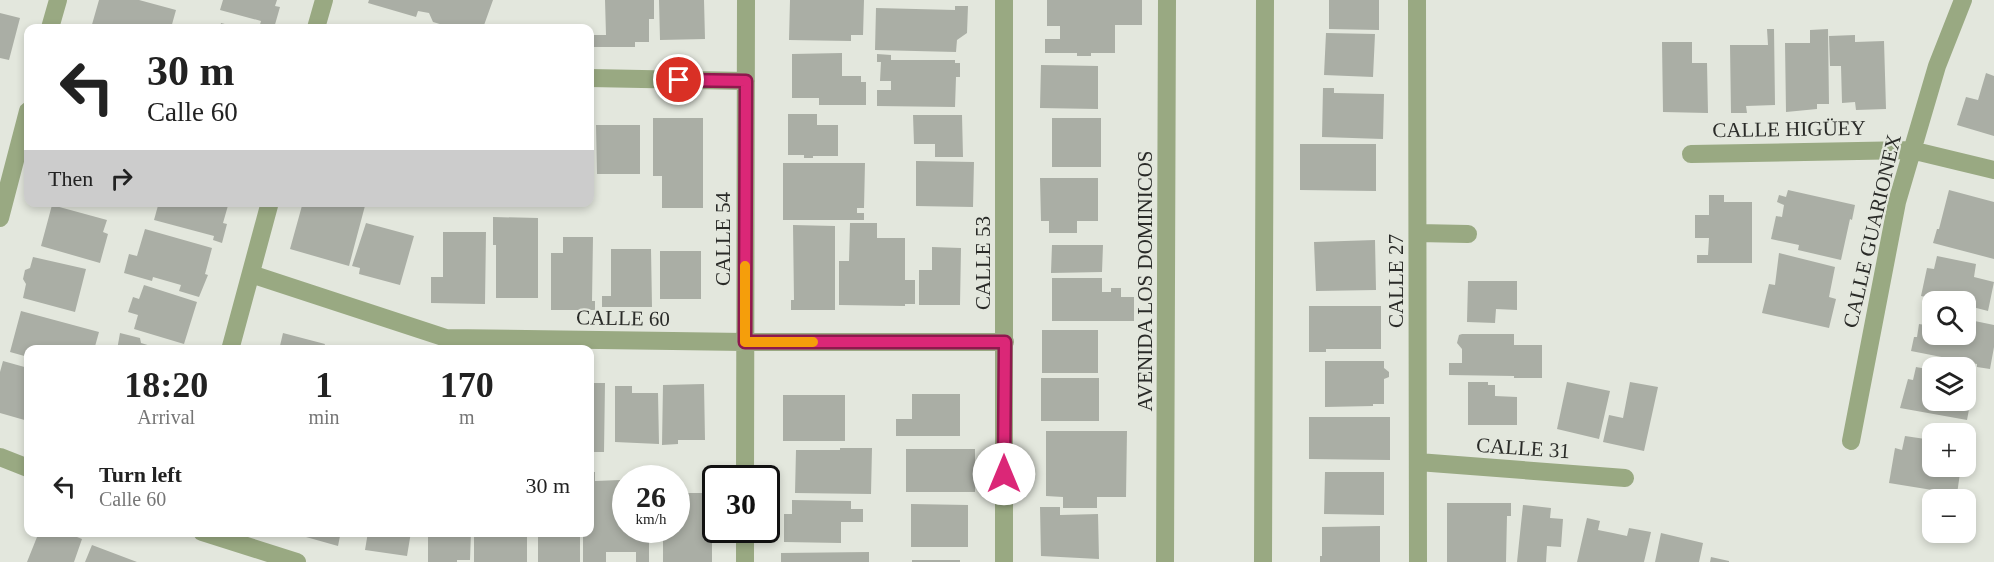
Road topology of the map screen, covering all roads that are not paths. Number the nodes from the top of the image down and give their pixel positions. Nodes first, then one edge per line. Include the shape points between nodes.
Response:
1 (58, 0) edge
2 (324, 0) edge
3 (746, 0) edge
4 (1004, 0) edge
5 (1167, 0) edge
6 (1265, 0) edge
7 (1417, 0) edge
8 (1963, 0) edge
9 (51, 24) edge
10 (321, 24) edge
11 (594, 78) edge
12 (746, 81) junction
13 (24, 126) edge
14 (1911, 150) junction
15 (1691, 154) dead end
16 (1994, 170) edge
17 (269, 207) edge
18 (0, 218) edge
19 (1418, 233) junction
20 (1468, 234) dead end
21 (251, 274) junction
22 (745, 342) junction
23 (1005, 342) junction
24 (231, 345) edge
25 (1851, 441) dead end
26 (0, 457) edge
27 (1418, 462) junction
28 (745, 465) edge
29 (24, 466) edge
30 (1625, 478) dead end
31 (218, 537) edge
32 (745, 543) edge
33 (297, 562) edge
34 (745, 562) edge
35 (1004, 562) edge
36 (1165, 562) edge
37 (1263, 562) edge
38 (1418, 562) edge

1 - 9 street
2 - 10 street
3 - 12 street, CALLE 54
4 - 23 street, CALLE 53
5 - 36 street, AVENIDA LOS DOMINICOS
6 - 37 street
7 - 19 street, CALLE 27
8 - 14 street, CALLE GUARIONEX
11 - 12 street
12 - 22 street, CALLE 54
13 - 18 street
14 - 15 street, CALLE HIGÜEY
14 - 16 street, CALLE HIGÜEY
14 - 25 street, CALLE GUARIONEX via 1897,202
17 - 21 street
19 - 20 street
19 - 27 street, CALLE 27
21 - 22 street, CALLE 60 via 446,338
21 - 24 street
22 - 23 street, CALLE 60
22 - 28 street, CALLE 54
23 - 35 street, CALLE 53
26 - 29 street
27 - 30 street, CALLE 31
27 - 38 street, CALLE 27
31 - 33 street
32 - 34 street

